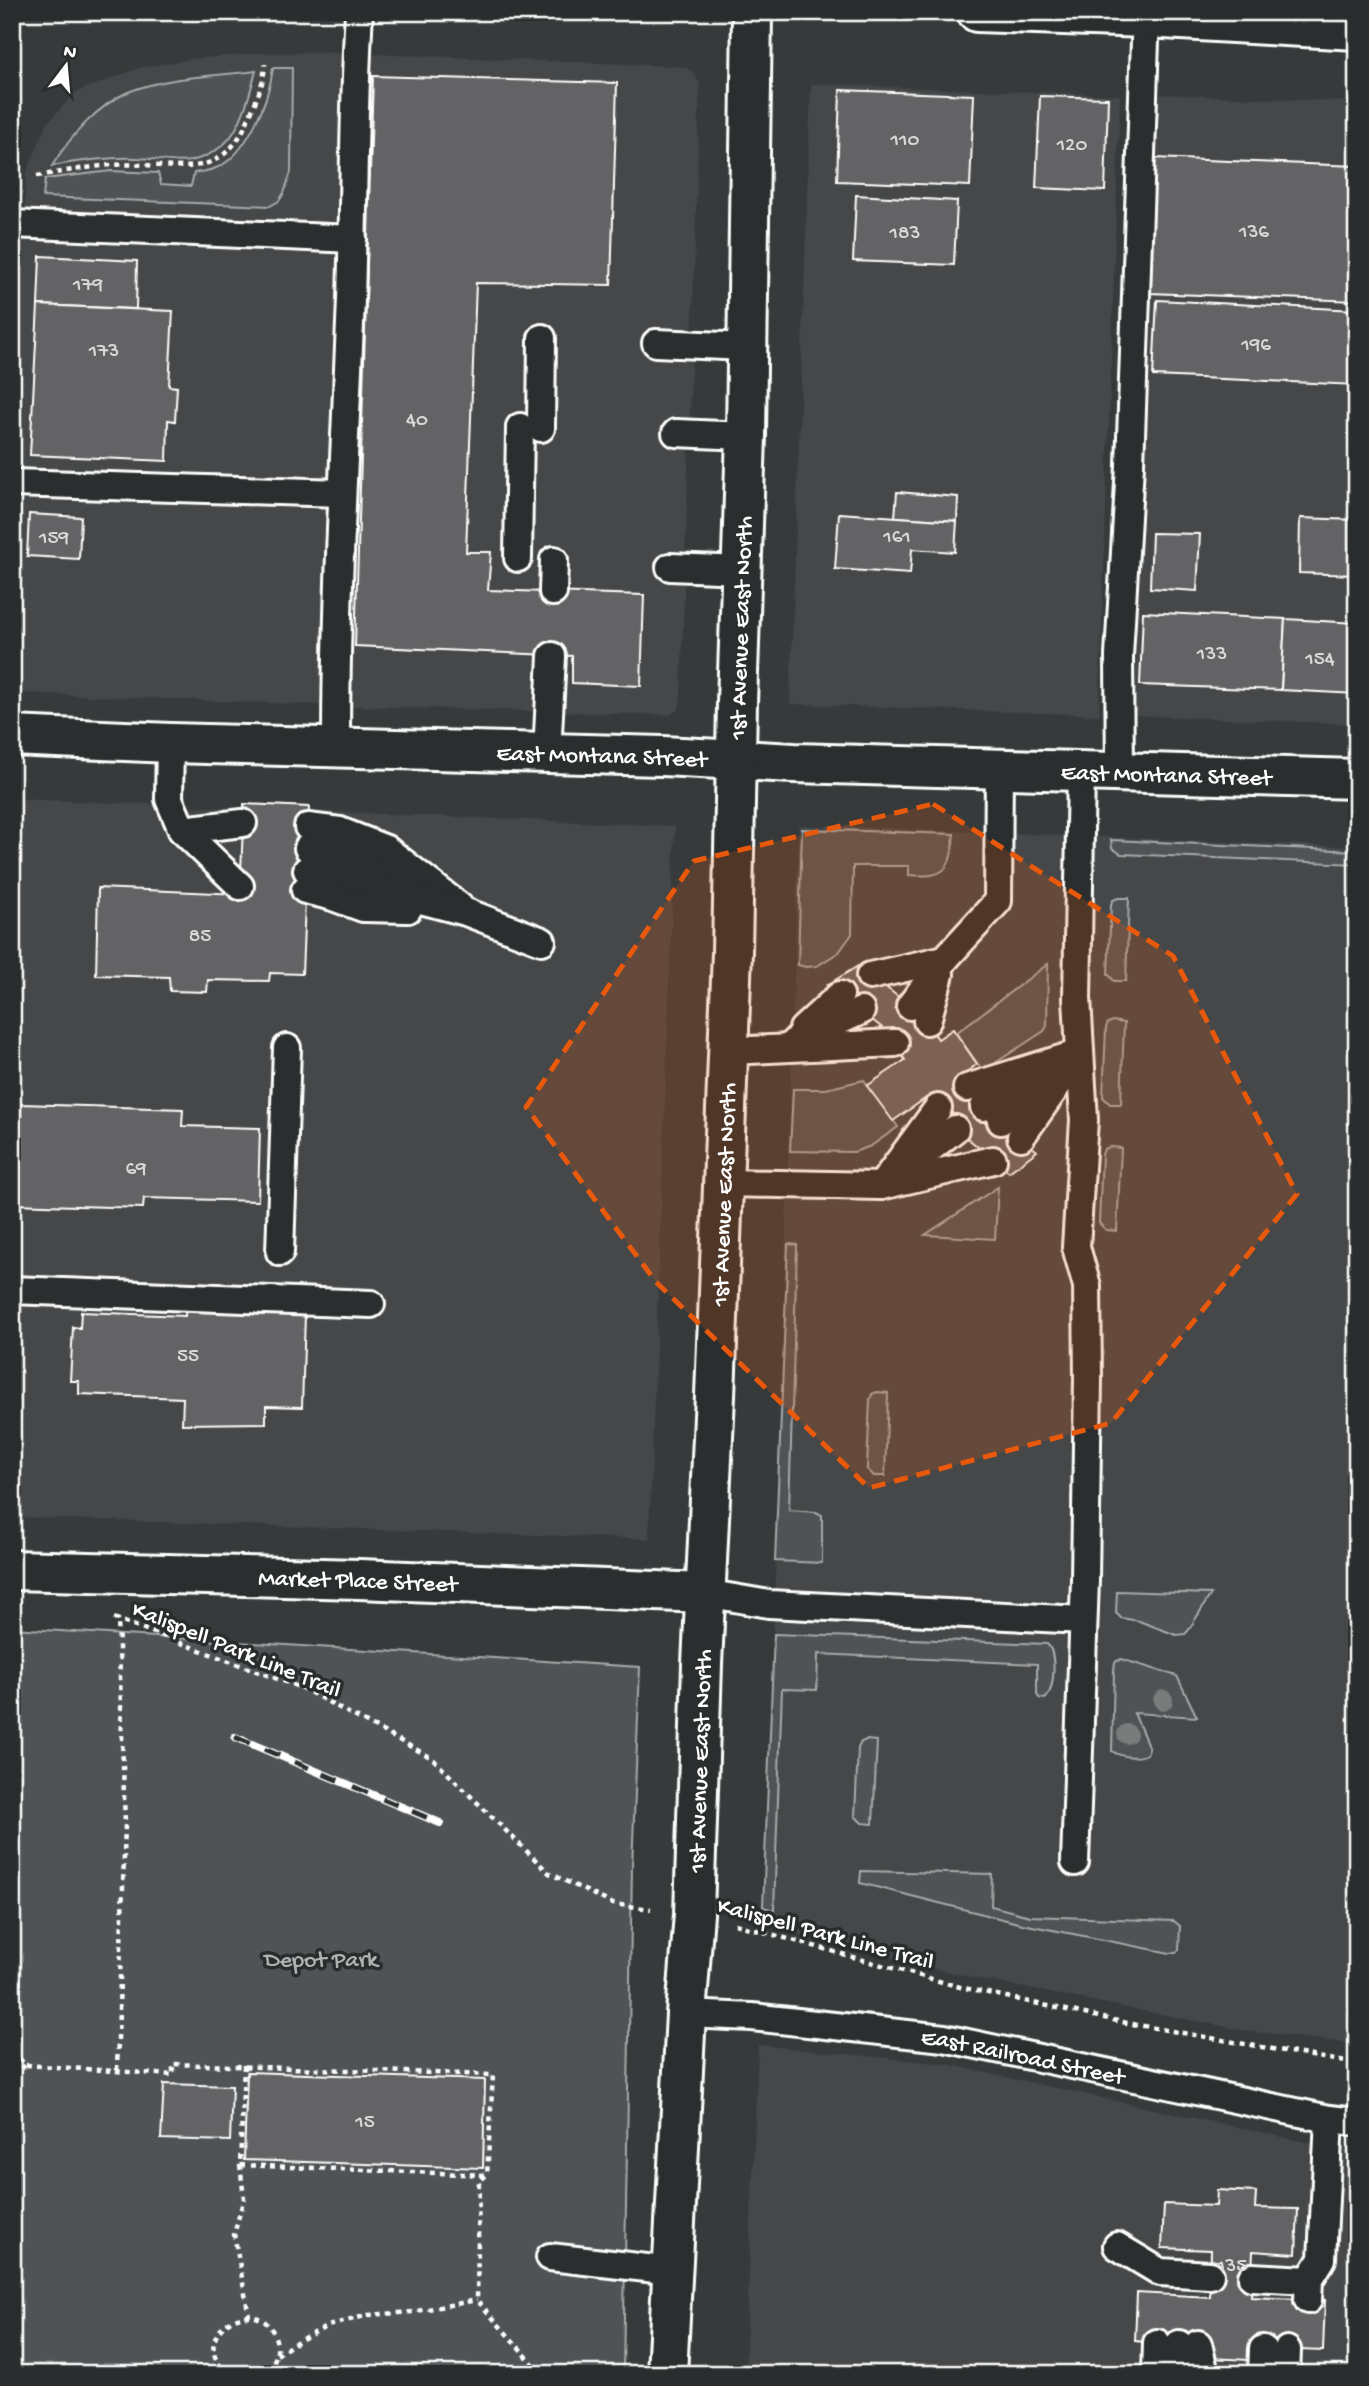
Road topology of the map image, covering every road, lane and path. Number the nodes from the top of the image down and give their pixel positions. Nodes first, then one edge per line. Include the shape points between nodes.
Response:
1 (359, 12) edge
2 (752, 12) edge
3 (977, 12) edge
4 (1146, 15) edge
5 (1357, 30) edge
6 (264, 64) dead end
7 (37, 176) dead end
8 (12, 224) edge
9 (353, 239) junction
10 (542, 338) dead end
11 (656, 343) dead end
12 (747, 347) junction
13 (676, 433) dead end
14 (746, 436) junction
15 (12, 483) edge
16 (342, 493) junction
17 (518, 558) dead end
18 (554, 560) dead end
19 (670, 567) dead end
20 (742, 570) junction
21 (553, 592) dead end
22 (552, 656) dead end
23 (12, 736) edge
24 (170, 743) junction
25 (336, 746) junction
26 (547, 754) junction
27 (736, 761) junction
28 (999, 768) junction
29 (1081, 772) junction
30 (1120, 773) junction
31 (1357, 779) edge
32 (182, 830) junction
33 (466, 912) junction
34 (542, 941) dead end
35 (945, 959) junction
36 (879, 983) dead end
37 (840, 995) dead end
38 (918, 1014) dead end
39 (287, 1048) dead end
40 (783, 1048) junction
41 (729, 1051) junction
42 (1080, 1053) junction
43 (722, 1183) junction
44 (881, 1186) junction
45 (281, 1252) dead end
46 (12, 1290) edge
47 (371, 1304) dead end
48 (12, 1570) edge
49 (705, 1593) junction
50 (105, 1617) dead end
51 (118, 1618) junction
52 (1083, 1620) junction
53 (1075, 1862) dead end
54 (694, 1914) junction
55 (686, 2014) junction
56 (12, 2052) edge
57 (26, 2064) junction
58 (1357, 2064) edge
59 (244, 2065) junction
60 (117, 2070) junction
61 (12, 2075) edge
62 (1329, 2119) junction
63 (1357, 2122) edge
64 (240, 2165) junction
65 (487, 2175) junction
66 (1117, 2246) dead end
67 (550, 2257) dead end
68 (673, 2271) junction
69 (1184, 2283) dead end
70 (1282, 2287) dead end
71 (477, 2300) junction
72 (248, 2316) junction
73 (1178, 2344) junction
74 (277, 2355) junction
75 (229, 2374) edge
76 (263, 2374) edge
77 (542, 2374) edge
78 (667, 2374) edge
79 (1156, 2374) edge
80 (1182, 2374) edge
81 (1205, 2374) edge

1 - 9 lane
2 - 12 main road, 1st Avenue East North
3 - 4 main road
4 - 5 main road
4 - 30 lane via 1119,656
6 - 7 path via 264,79 244,131 216,162 191,168 114,165
8 - 9 lane
9 - 16 lane
10 - 17 lane
11 - 12 lane
12 - 14 main road, 1st Avenue East North
13 - 14 lane
14 - 20 main road, 1st Avenue East North
15 - 16 lane
16 - 25 lane
18 - 21 lane
19 - 20 lane
20 - 27 main road, 1st Avenue East North
22 - 26 lane
23 - 24 main road, East Montana Street
24 - 25 main road, East Montana Street
24 - 32 lane via 169,799
25 - 26 main road, East Montana Street
26 - 27 main road, East Montana Street
27 - 28 main road, East Montana Street
27 - 41 main road, 1st Avenue East North
28 - 29 main road, East Montana Street
28 - 35 lane via 998,901
29 - 30 main road, East Montana Street
29 - 42 lane
30 - 31 main road, East Montana Street
32 - 32 lane via 241,854
33 - 33 lane via 307,859 340,831 386,849
33 - 34 lane
35 - 36 lane
35 - 38 lane
37 - 40 lane
39 - 45 lane
40 - 40 lane via 879,1027
40 - 41 lane
41 - 43 main road, 1st Avenue East North
42 - 42 lane via 993,1113
42 - 52 lane via 1084,1120 1076,1247 1087,1286 1088,1378
43 - 44 lane
43 - 49 main road, 1st Avenue East North
44 - 44 lane via 965,1136
46 - 47 lane
48 - 49 main road, Market Place Street
49 - 52 lane via 769,1604
49 - 54 main road, 1st Avenue East North
50 - 51 path, Kalispell Park Line Trail
51 - 54 path, Kalispell Park Line Trail via 304,1689 432,1758 549,1872 613,1904
51 - 60 path via 125,1825
52 - 53 lane
54 - 55 main road, 1st Avenue East North
54 - 58 path, Kalispell Park Line Trail via 960,1987
55 - 62 lane, East Railroad Street via 944,2038
55 - 68 main road, 1st Avenue East North
56 - 57 path
57 - 60 path
57 - 61 path
59 - 60 path via 173,2064 173,2075
59 - 64 path
59 - 65 path via 493,2075
62 - 63 lane, East Railroad Street
62 - 70 lane via 1322,2259
64 - 65 path
64 - 72 path via 244,2197 234,2234
65 - 71 path via 479,2181
66 - 69 lane
67 - 68 lane
68 - 78 main road, 1st Avenue East North
71 - 74 path via 368,2315 328,2326
71 - 77 path
72 - 74 path via 268,2325 278,2344
72 - 75 path via 229,2321 216,2336 215,2355
73 - 79 lane
73 - 80 lane
73 - 81 lane
74 - 76 path

